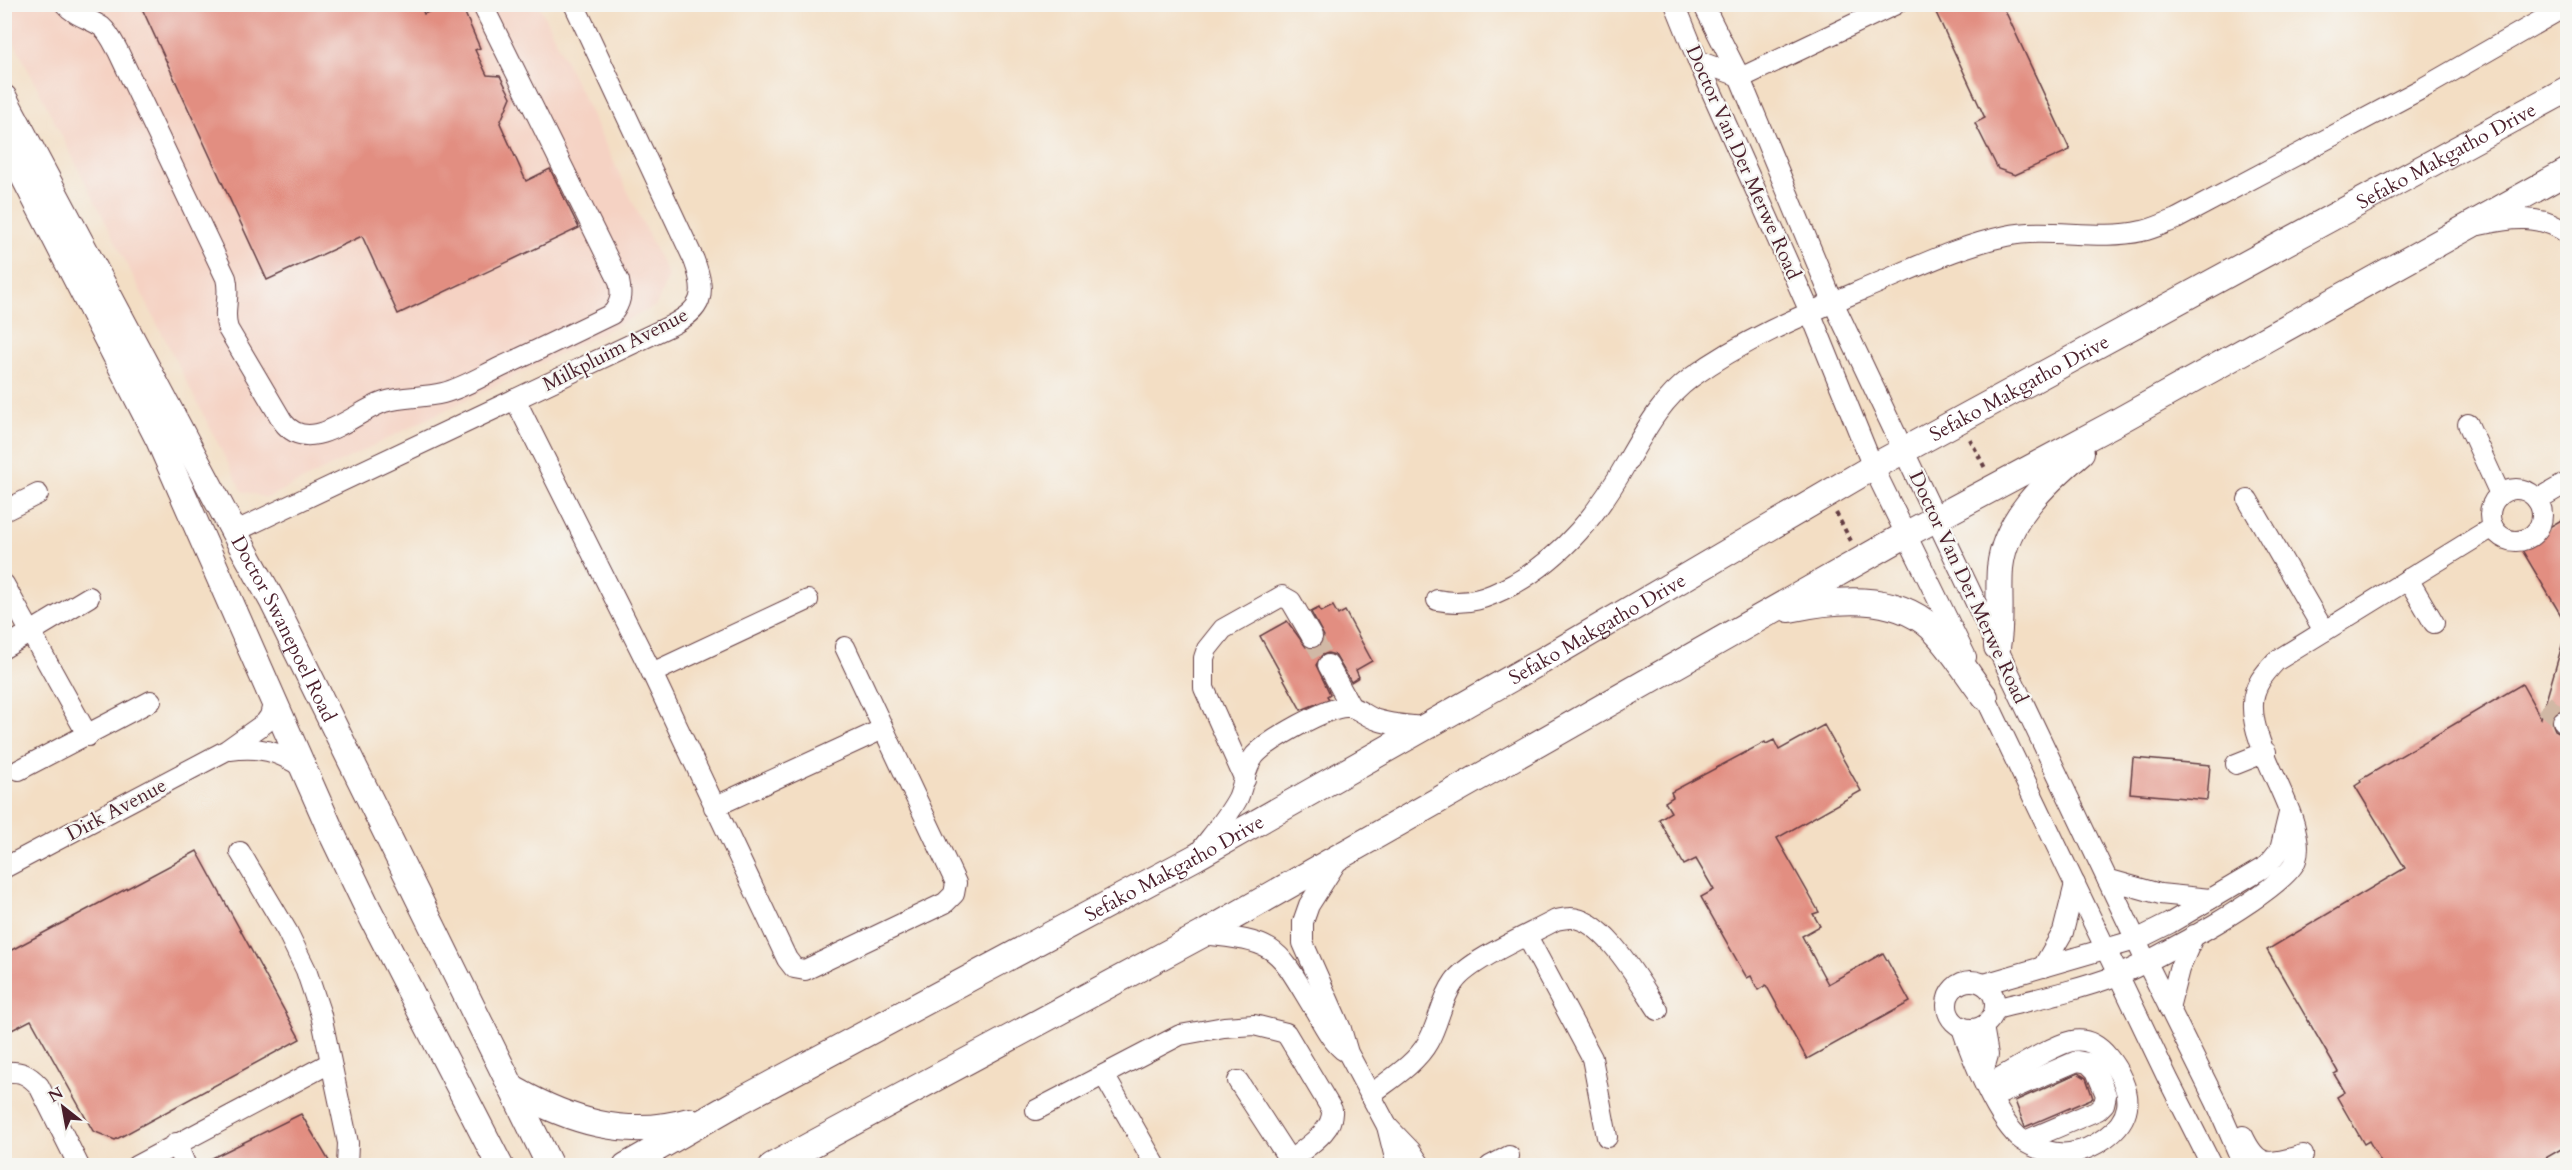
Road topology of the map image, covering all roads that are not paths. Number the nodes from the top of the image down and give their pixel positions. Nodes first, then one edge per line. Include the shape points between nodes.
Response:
1 (65, 4) edge
2 (482, 4) edge
3 (574, 4) edge
4 (1675, 4) edge
5 (1703, 4) edge
6 (1896, 4) edge
7 (2568, 5) edge
8 (1698, 61) junction
9 (1739, 76) junction
10 (2568, 89) edge
11 (4, 98) edge
12 (9, 132) edge
13 (2568, 171) edge
14 (2466, 228) junction
15 (2568, 234) edge
16 (1833, 302) junction
17 (1810, 312) junction
18 (515, 399) junction
19 (2113, 424) junction
20 (2468, 424) dead end
21 (1905, 450) junction
22 (1873, 467) junction
23 (2568, 482) edge
24 (39, 494) dead end
25 (2500, 494) junction
26 (2248, 500) dead end
27 (2537, 500) junction
28 (4, 511) edge
29 (1937, 518) junction
30 (2493, 527) junction
31 (234, 532) junction
32 (1907, 534) junction
33 (2408, 579) junction
34 (4, 584) edge
35 (89, 597) dead end
36 (808, 600) dead end
37 (1437, 600) dead end
38 (1765, 615) junction
39 (2434, 623) dead end
40 (2324, 631) junction
41 (30, 633) junction
42 (1312, 637) tunnel mouth
43 (845, 647) dead end
44 (1998, 647) junction
45 (4, 648) edge
46 (1328, 665) tunnel mouth
47 (652, 673) junction
48 (1984, 697) junction
49 (274, 700) junction
50 (151, 701) dead end
51 (1351, 707) junction
52 (1426, 727) junction
53 (883, 729) junction
54 (88, 736) junction
55 (228, 750) junction
56 (2266, 752) junction
57 (2236, 764) dead end
58 (303, 768) junction
59 (19, 770) dead end
60 (1245, 780) junction
61 (714, 807) junction
62 (2290, 810) junction
63 (240, 852) dead end
64 (1196, 857) junction
65 (1339, 858) junction
66 (346, 865) junction
67 (4, 867) edge
68 (2107, 879) junction
69 (2075, 884) junction
70 (2210, 899) junction
71 (1203, 934) junction
72 (2194, 935) junction
73 (1527, 936) junction
74 (2136, 940) junction
75 (2106, 949) junction
76 (2146, 961) junction
77 (2043, 967) junction
78 (2118, 975) junction
79 (1984, 984) junction
80 (2169, 1008) junction
81 (1995, 1009) junction
82 (1658, 1010) dead end
83 (1983, 1026) junction
84 (1962, 1028) junction
85 (1348, 1053) junction
86 (330, 1063) junction
87 (4, 1072) edge
88 (1104, 1075) junction
89 (1238, 1081) dead end
90 (1987, 1086) junction
91 (515, 1090) junction
92 (1370, 1095) junction
93 (2216, 1102) junction
94 (736, 1103) junction
95 (1036, 1110) dead end
96 (1387, 1126) junction
97 (1607, 1137) dead end
98 (2025, 1142) junction
99 (176, 1143) junction
100 (2303, 1155) dead end
101 (1509, 1156) dead end
102 (1289, 1164) edge
103 (79, 1166) edge
104 (136, 1166) edge
105 (186, 1166) edge
106 (347, 1166) edge
107 (500, 1166) edge
108 (550, 1166) edge
109 (626, 1166) edge
110 (772, 1166) edge
111 (1156, 1166) edge
112 (1397, 1166) edge
113 (1421, 1166) edge
114 (1490, 1166) edge
115 (2212, 1166) edge
116 (2244, 1166) edge

1 - 2 street via 72,13 106,31 118,51 226,278 228,329 283,422 298,436 324,432 381,403 443,393 469,383 612,314 618,307 619,281
3 - 18 street, Milkpluim Avenue via 694,260 701,297 697,307 678,322
4 - 8 street, Doctor Van Der Merwe Road
5 - 9 street, Doctor Van Der Merwe Road
6 - 9 street via 1760,70
7 - 16 street via 2423,88 2176,219 2142,231 2008,235 1961,248
8 - 9 street
8 - 17 street, Doctor Van Der Merwe Road
9 - 16 street, Doctor Van Der Merwe Road
10 - 21 main road, Sefako Makgatho Drive
11 - 12 main road, Doctor Swanepoel Road
12 - 31 main road, Doctor Swanepoel Road
12 - 49 main road, Doctor Swanepoel Road via 140,400
13 - 14 main road
14 - 15 street via 2536,219
14 - 19 main road
16 - 17 street
16 - 21 street, Doctor Van Der Merwe Road
17 - 22 street, Doctor Van Der Merwe Road
17 - 37 street via 1756,338 1692,377 1665,399 1595,514 1551,559 1489,598 1453,603
18 - 31 street, Milkpluim Avenue
18 - 47 street
19 - 29 main road
19 - 44 main road via 2044,486 2015,525 2000,568
20 - 25 street
21 - 22 main road, Sefako Makgatho Drive
21 - 29 street, Doctor Van Der Merwe Road
22 - 32 street, Doctor Van Der Merwe Road
22 - 52 main road, Sefako Makgatho Drive
23 - 27 street
24 - 28 street
25 - 27 street via 2516,489
25 - 30 street via 2491,506
26 - 40 street
27 - 30 street via 2542,516 2529,537 2512,541
29 - 32 main road
29 - 44 street, Doctor Van Der Merwe Road
30 - 33 street
31 - 66 main road via 222,543 224,551 334,812
31 - 91 main road, Doctor Swanepoel Road via 273,602
32 - 38 main road
32 - 48 street, Doctor Van Der Merwe Road
33 - 39 street
33 - 40 street
34 - 41 street
35 - 41 street
36 - 47 street
38 - 48 main road via 1833,602 1871,603 1905,611 1936,632
38 - 65 main road
40 - 56 street via 2276,661 2262,677 2253,704
41 - 45 street
41 - 54 street
42 - 60 street via 1292,601 1282,596 1223,629 1207,648 1203,688
43 - 53 street
44 - 68 street, Doctor Van Der Merwe Road
46 - 51 street
47 - 61 street
48 - 69 street, Doctor Van Der Merwe Road
49 - 55 street, Dirk Avenue via 265,723
49 - 58 main road, Doctor Swanepoel Road
50 - 54 street
51 - 52 street via 1385,723
51 - 60 street via 1321,713 1266,746 1251,762
52 - 64 main road, Sefako Makgatho Drive
53 - 61 street
53 - 61 street via 956,883 954,894 945,903 834,957 805,970 794,968
54 - 59 street
55 - 58 street, Dirk Avenue via 268,749
55 - 67 street, Dirk Avenue
56 - 57 street
56 - 62 street
58 - 66 main road, Doctor Swanepoel Road
60 - 64 street via 1227,817
62 - 70 street via 2280,850 2268,865
62 - 72 street via 2298,849 2287,875 2251,902
63 - 86 street via 306,970 321,1015
64 - 94 main road, Sefako Makgatho Drive
65 - 71 main road
65 - 85 street via 1309,905 1302,937 1307,958 1341,1029
66 - 107 main road, Doctor Swanepoel Road
68 - 70 street via 2160,894
68 - 74 street, Doctor Van Der Merwe Road
69 - 75 street, Doctor Van Der Merwe Road
69 - 77 street via 2063,932
70 - 74 street
71 - 85 street via 1249,940 1274,950 1287,963 1330,1035
71 - 110 main road
72 - 76 street
72 - 80 street via 2179,969
73 - 82 street via 1556,920 1572,917 1592,926 1610,939
73 - 92 street via 1467,969 1454,981 1428,1043 1407,1066
73 - 97 street via 1592,1058
74 - 75 street
74 - 76 street, Doctor Van Der Merwe Road
75 - 77 street
75 - 78 street, Doctor Van Der Merwe Road
76 - 78 street
76 - 80 street, Doctor Van Der Merwe Road
77 - 79 street
78 - 81 street
78 - 115 street, Doctor Van Der Merwe Road
79 - 81 street via 1993,995
79 - 84 street via 1960,983 1949,994 1947,1010
80 - 93 street, Doctor Van Der Merwe Road
81 - 83 street
83 - 84 street
83 - 90 street via 1988,1055
84 - 90 street
85 - 92 street
86 - 99 street
86 - 106 street via 348,1143
87 - 103 street via 19,1071 39,1086
88 - 95 street
88 - 102 street via 1180,1035 1254,1025 1286,1033 1332,1110 1333,1119
88 - 111 street
89 - 102 street
90 - 98 street via 2012,1130
90 - 98 street via 2077,1061 2088,1063 2096,1071 2106,1095 2104,1104
90 - 98 street via 2072,1041 2094,1044 2110,1060 2127,1093 2128,1107 2122,1122 2110,1134 2090,1147 2070,1153 2051,1152
91 - 94 main road via 581,1121 633,1129 674,1125
91 - 108 main road, Doctor Swanepoel Road
92 - 96 street
93 - 100 street via 2229,1110 2258,1160 2273,1163
93 - 116 street, Doctor Van Der Merwe Road
94 - 109 main road, Sefako Makgatho Drive
96 - 112 street
96 - 113 street
99 - 104 street
99 - 105 street
101 - 114 street

